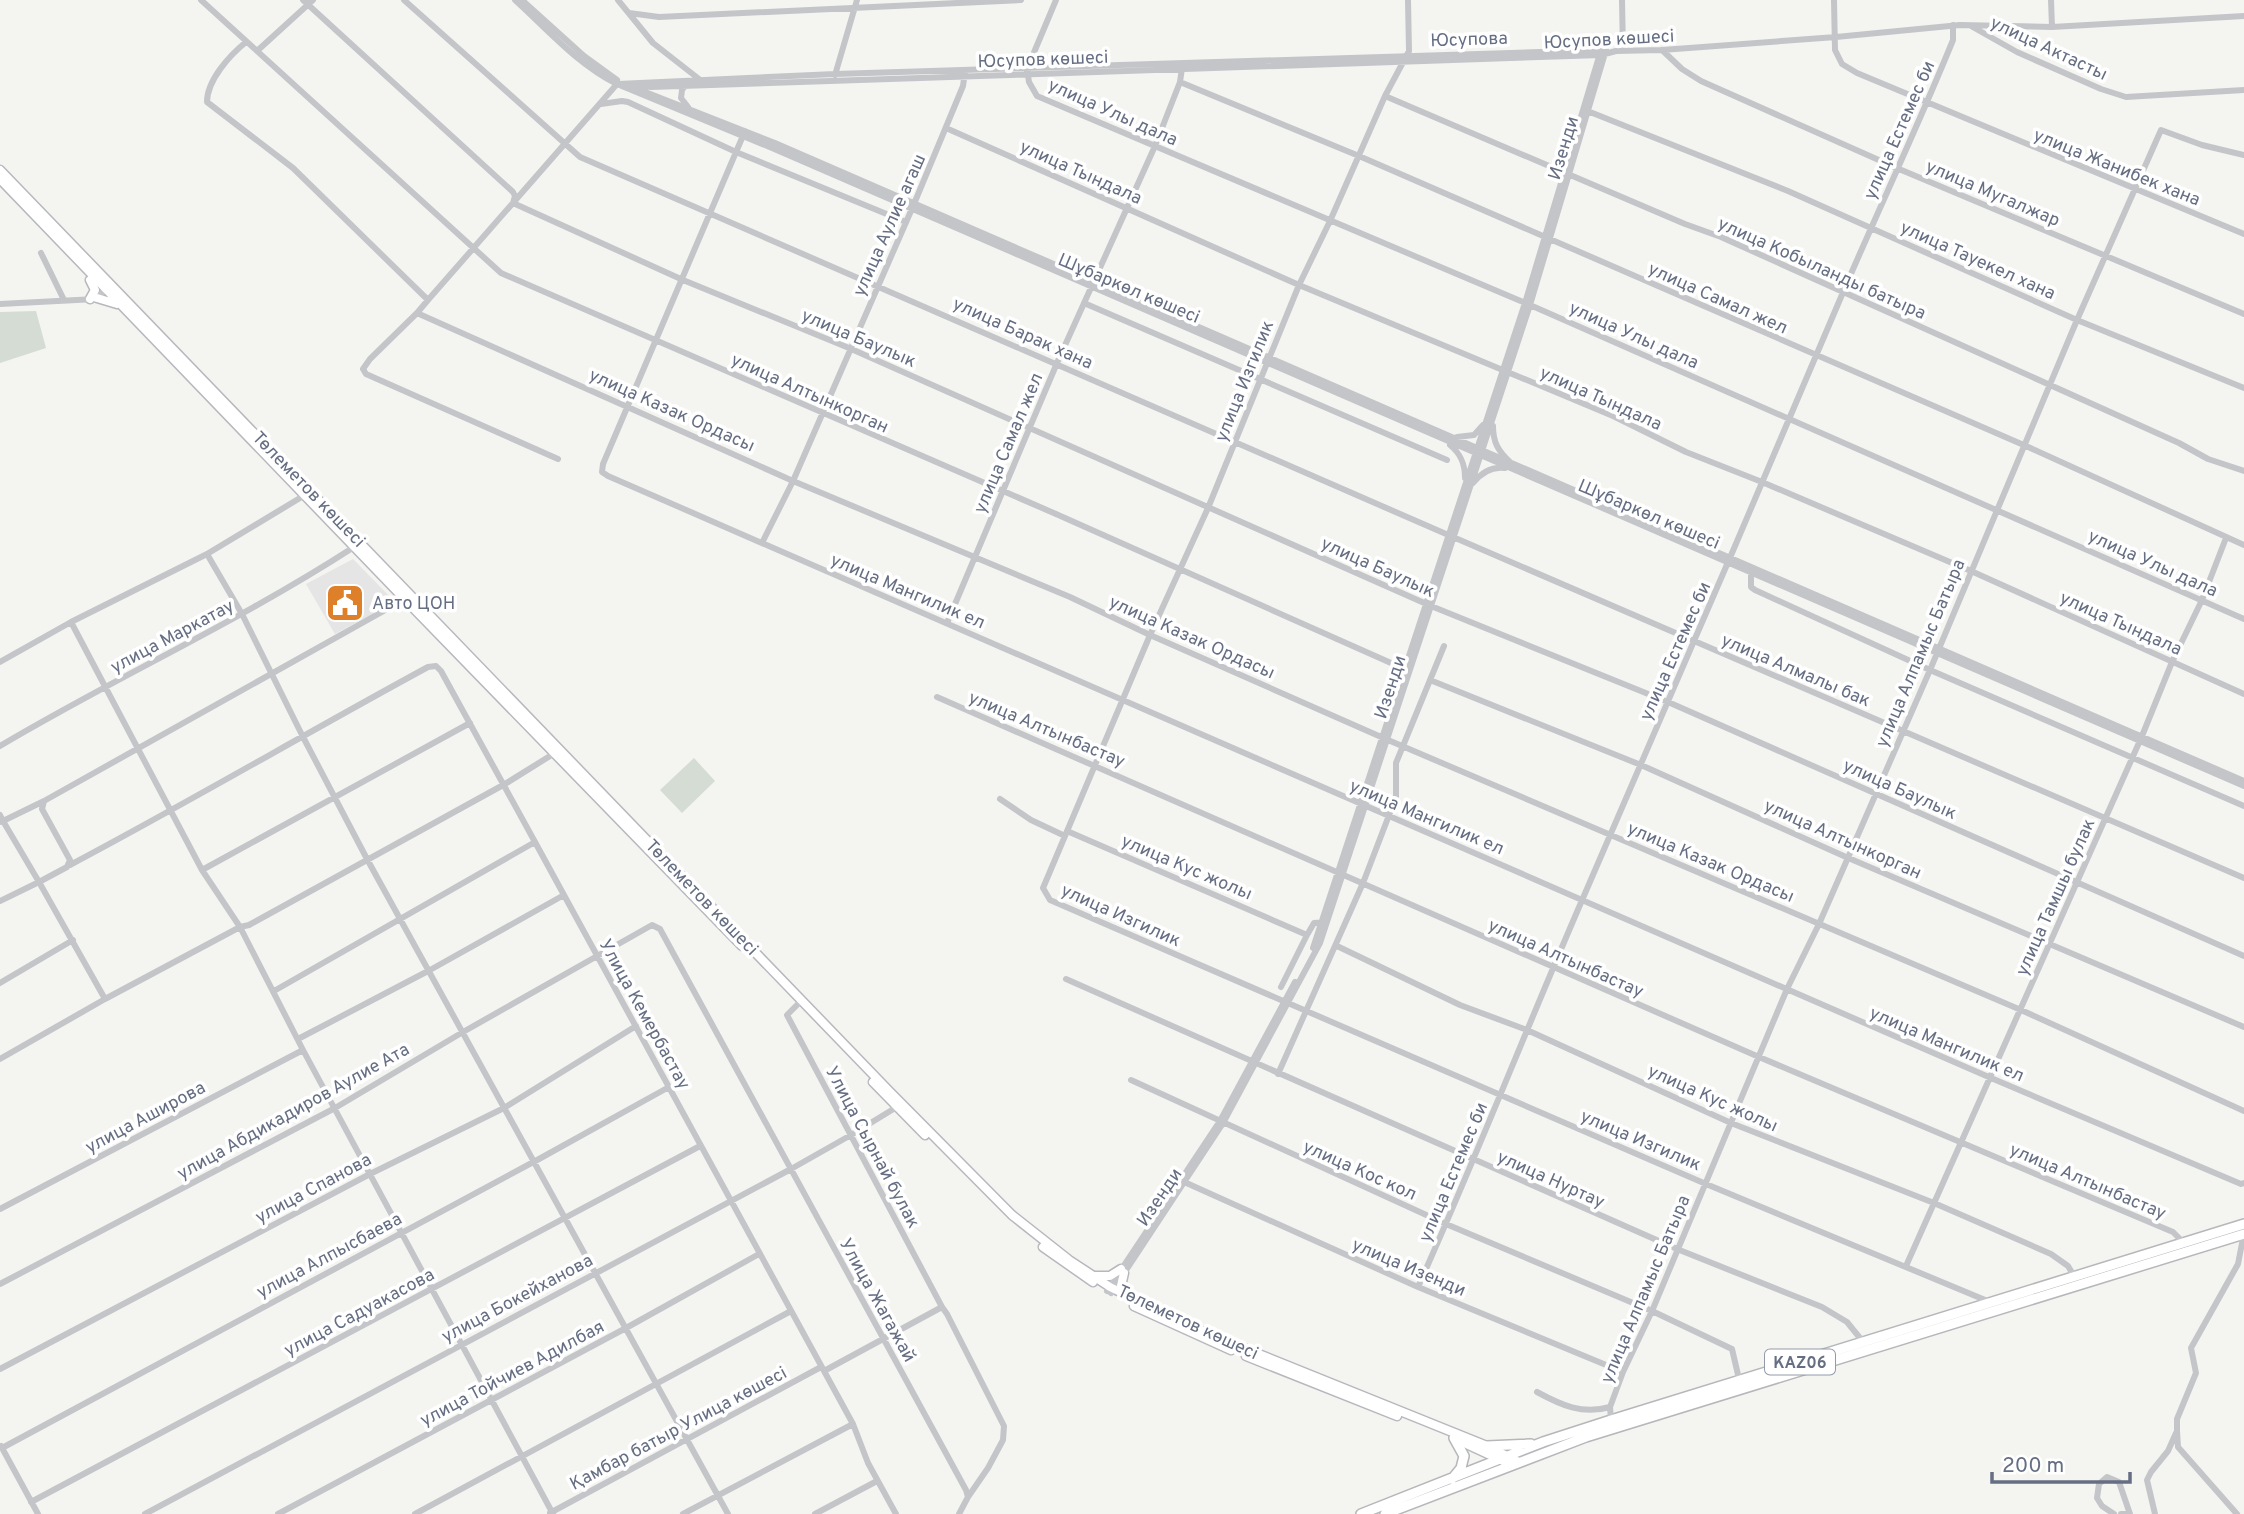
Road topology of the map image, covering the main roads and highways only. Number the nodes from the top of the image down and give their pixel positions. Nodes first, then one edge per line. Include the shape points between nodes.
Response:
1 (0, 170) edge
2 (0, 178) edge
3 (72, 255) junction
4 (108, 287) junction
5 (121, 306) junction
6 (405, 599) junction
7 (423, 607) junction
8 (557, 752) junction
9 (899, 1105) junction
10 (2244, 1224) edge
11 (2244, 1233) edge
12 (1092, 1275) junction
13 (1111, 1290) junction
14 (1133, 1299) junction
15 (1454, 1438) junction
16 (1543, 1443) junction
17 (1487, 1446) junction
18 (1511, 1461) junction
19 (1452, 1479) junction
20 (1361, 1514) edge
21 (1385, 1514) edge

1 - 4 main road, Төлеметов көшесі
2 - 3 main road, Төлеметов көшесі
3 - 4 main road, Төлеметов көшесі
3 - 5 main road via 93,283 94,299
4 - 5 main road, Төлеметов көшесі
4 - 7 main road, Төлеметов көшесі
5 - 6 main road, Төлеметов көшесі
6 - 7 main road
6 - 8 main road, Төлеметов көшесі
7 - 8 main road, Төлеметов көшесі
8 - 9 main road, Төлеметов көшесі
8 - 9 main road, Төлеметов көшесі
9 - 12 main road, Төлеметов көшесі via 1004,1208
9 - 13 main road, Төлеметов көшесі via 1009,1219 1066,1265
10 - 16 highway, KАZ06
11 - 18 highway, KАZ06
12 - 13 main road, Төлеметов көшесі
12 - 14 main road via 1123,1271 1123,1291
13 - 14 main road, Төлеметов көшесі
13 - 15 main road, Төлеметов көшесі via 1191,1334
14 - 17 main road, Төлеметов көшесі via 1242,1349
15 - 18 main road, Төлеметов көшесі
15 - 19 highway via 1464,1456
16 - 17 highway
16 - 18 highway, KАZ06
17 - 18 main road, Төлеметов көшесі
18 - 19 highway, KАZ06
18 - 21 highway, KАZ06
19 - 20 highway, KАZ06

